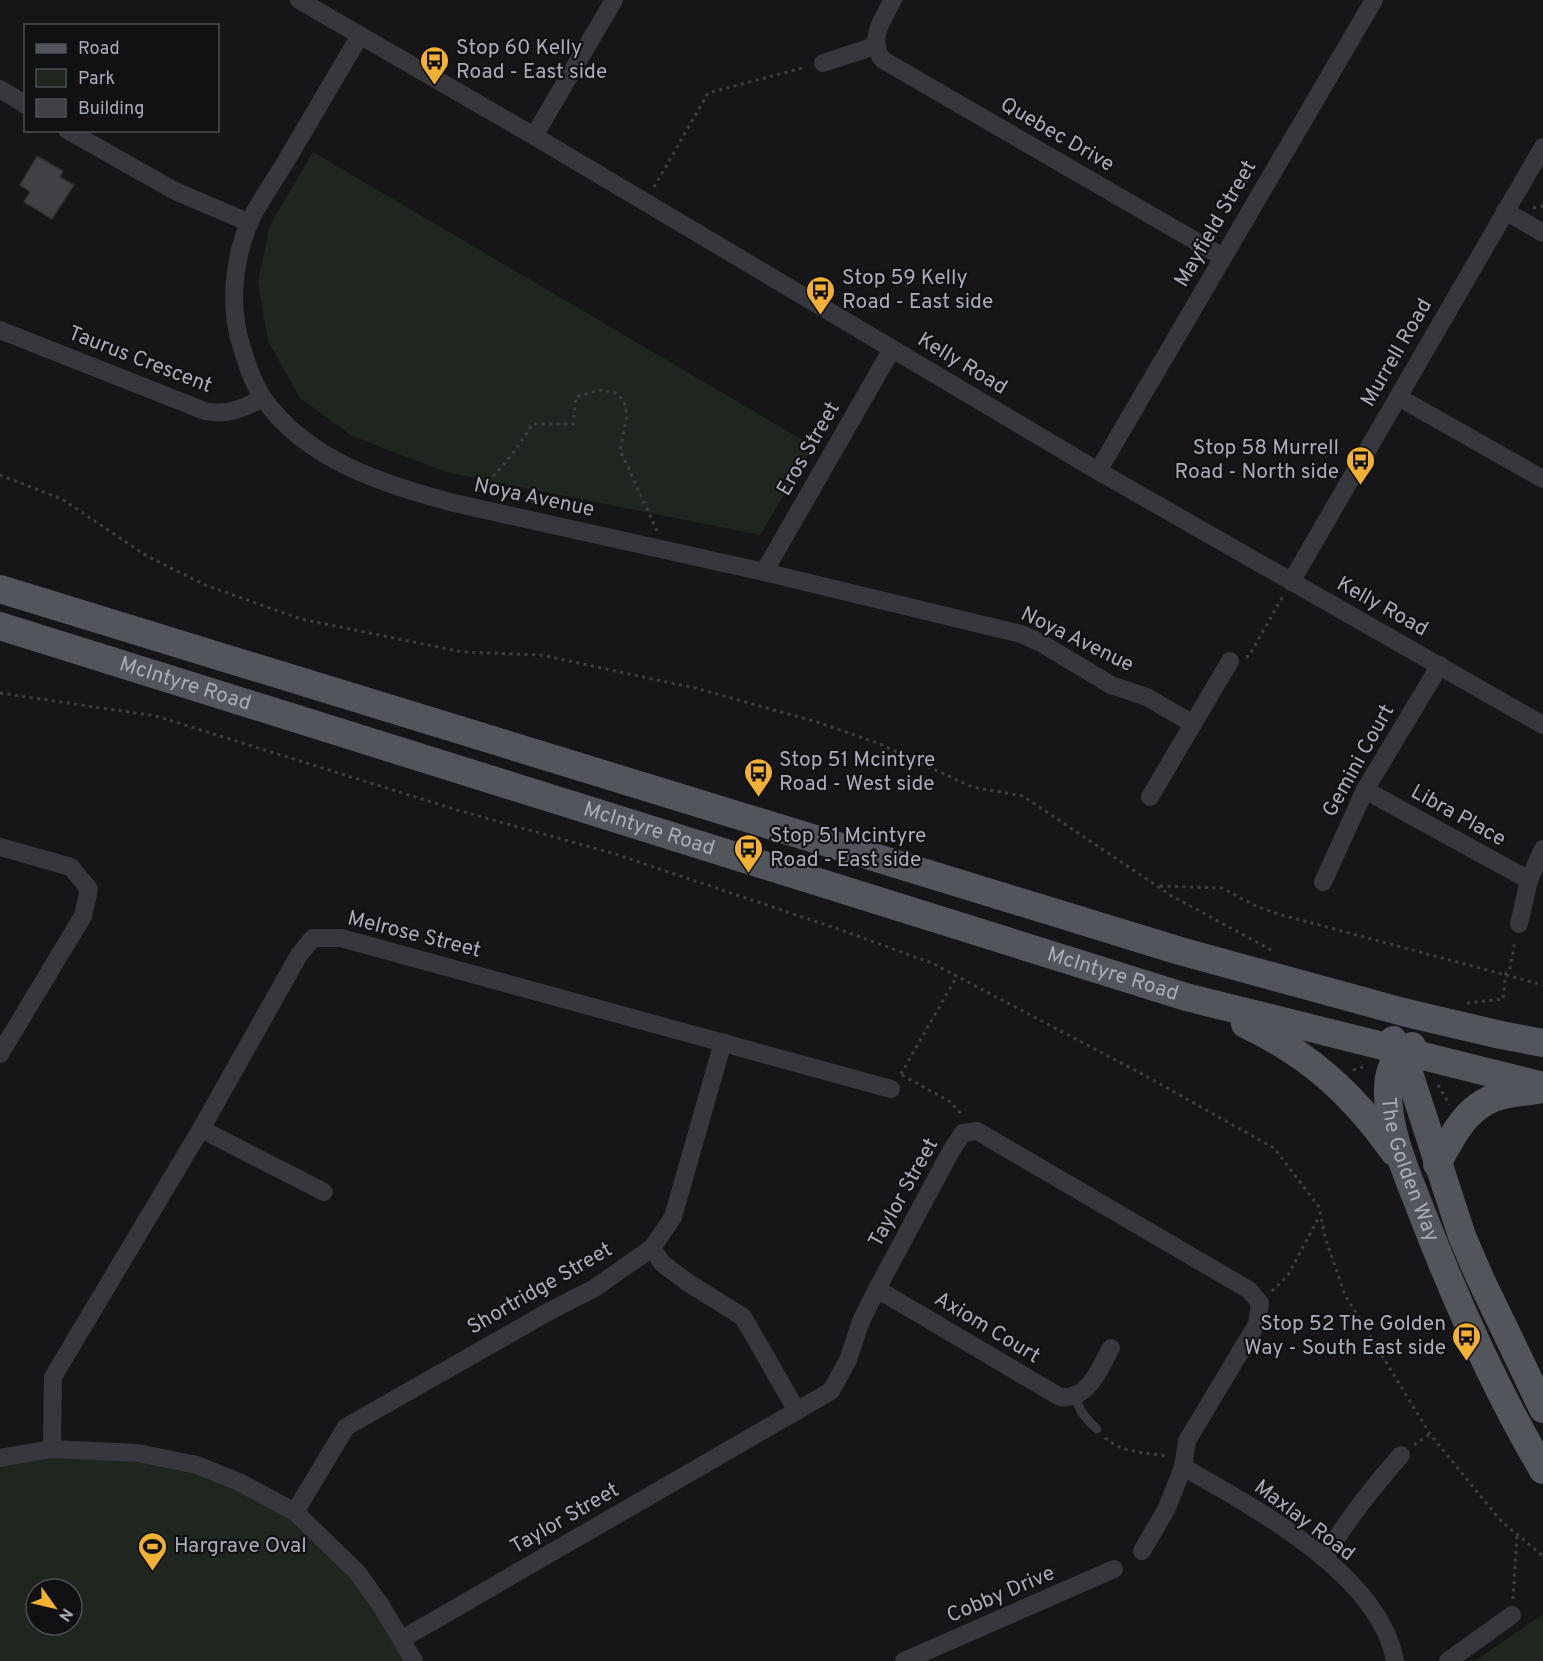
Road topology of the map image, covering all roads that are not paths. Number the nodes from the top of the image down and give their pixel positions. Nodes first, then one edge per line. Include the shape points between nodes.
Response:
1 (299, 0) edge
2 (614, 0) edge
3 (893, 0) edge
4 (1374, 0) edge
5 (360, 36) junction
6 (875, 46) junction
7 (823, 63) road end
8 (0, 89) edge
9 (24, 104) edge
10 (70, 132) edge
11 (534, 136) junction
12 (1543, 147) edge
13 (1505, 211) junction
14 (249, 223) junction
15 (1543, 233) edge
16 (1223, 257) junction
17 (0, 330) edge
18 (892, 349) junction
19 (1398, 397) junction
20 (263, 398) junction
21 (1098, 471) junction
22 (1543, 479) edge
23 (764, 572) junction
24 (1291, 582) junction
25 (0, 589) edge
26 (0, 626) edge
27 (1230, 661) road end
28 (1440, 665) junction
29 (1193, 724) junction
30 (1543, 725) edge
31 (1365, 790) junction
32 (1150, 797) dead end
33 (0, 847) edge
34 (1543, 849) edge
35 (1529, 880) junction
36 (1323, 882) dead end
37 (1519, 924) road end
38 (1180, 951) junction
39 (1186, 997) junction
40 (1500, 1035) junction
41 (723, 1042) junction
42 (1543, 1043) edge
43 (1401, 1051) junction
44 (0, 1054) edge
45 (896, 1082) road end
46 (1543, 1088) edge
47 (201, 1129) junction
48 (1437, 1164) junction
49 (1404, 1166) junction
50 (324, 1192) dead end
51 (652, 1248) junction
52 (877, 1289) junction
53 (1111, 1348) dead end
54 (1076, 1396) junction
55 (1543, 1409) edge
56 (797, 1411) junction
57 (1097, 1429) dead end
58 (52, 1449) junction
59 (1401, 1455) dead end
60 (0, 1458) edge
61 (1179, 1462) junction
62 (1543, 1470) edge
63 (295, 1512) junction
64 (1142, 1551) dead end
65 (1324, 1558) junction
66 (1114, 1569) dead end
67 (1512, 1616) road end
68 (402, 1639) junction
69 (414, 1661) edge
70 (904, 1661) edge
71 (1395, 1661) edge
72 (1448, 1661) edge

1 - 5 street, Kelly Road
2 - 11 street
3 - 6 street
4 - 16 street, Mayfield Street
5 - 11 street, Kelly Road
5 - 14 street, Noya Avenue
6 - 7 street
6 - 16 street, Quebec Drive via 883,60
8 - 9 street
10 - 14 street via 168,188
11 - 18 street, Kelly Road
12 - 13 street, Murrell Road
13 - 15 street
13 - 19 street, Murrell Road
14 - 20 street, Noya Avenue via 237,268 234,314 250,372
16 - 21 street, Mayfield Street
17 - 20 street, Taurus Crescent via 205,411 235,411
18 - 21 street, Kelly Road
18 - 23 street, Eros Street
19 - 22 street
19 - 24 street, Murrell Road
20 - 23 street, Noya Avenue via 299,436 336,461 408,491
21 - 24 street, Kelly Road
23 - 29 street, Noya Avenue via 1021,634 1111,685 1147,698
24 - 28 street, Kelly Road
25 - 38 main road, McIntyre Road
26 - 39 main road, McIntyre Road
27 - 29 street
28 - 30 street, Kelly Road
28 - 31 street, Gemini Court
29 - 32 street
31 - 35 street, Libra Place
31 - 36 street, Gemini Court
33 - 44 street via 72,867 89,889 82,916
34 - 35 street
35 - 37 street
38 - 40 main road, McIntyre Road
38 - 43 main road via 1232,980 1374,1024 1384,1029
39 - 43 main road, McIntyre Road
39 - 49 main road via 1270,1036 1301,1055 1352,1099
40 - 42 main road, McIntyre Road
40 - 43 main road via 1429,1041
41 - 45 street, Melrose Street
41 - 47 street, Melrose Street via 341,938 313,938 299,955
41 - 51 street, Shortridge Street via 673,1217
43 - 46 main road, McIntyre Road
43 - 48 main road, The Golden Way
43 - 49 main road, The Golden Way via 1392,1065 1388,1094 1389,1115
46 - 48 main road via 1503,1095 1478,1106 1456,1130
47 - 50 street
47 - 58 street, Melrose Street via 53,1377
48 - 55 main road, The Golden Way via 1480,1278
49 - 62 main road, The Golden Way via 1470,1329
51 - 56 street via 662,1263 687,1282 743,1317
51 - 63 street, Shortridge Street via 593,1289 346,1427
52 - 54 street, Axiom Court via 1051,1393
52 - 56 street, Taylor Street via 831,1391
52 - 61 street, Taylor Street via 951,1150 963,1132 977,1131 1249,1290 1260,1303 1257,1324 1186,1441
53 - 54 street via 1089,1386
54 - 57 lane via 1078,1408
56 - 68 street, Taylor Street
58 - 60 street
58 - 63 street via 138,1453 197,1465
59 - 65 street via 1346,1521
61 - 64 street via 1167,1508
61 - 65 street, Maxlay Road via 1257,1510
63 - 68 street via 357,1572
65 - 71 street, Maxlay Road via 1380,1620
66 - 70 street, Cobby Drive
67 - 72 street
68 - 69 street

